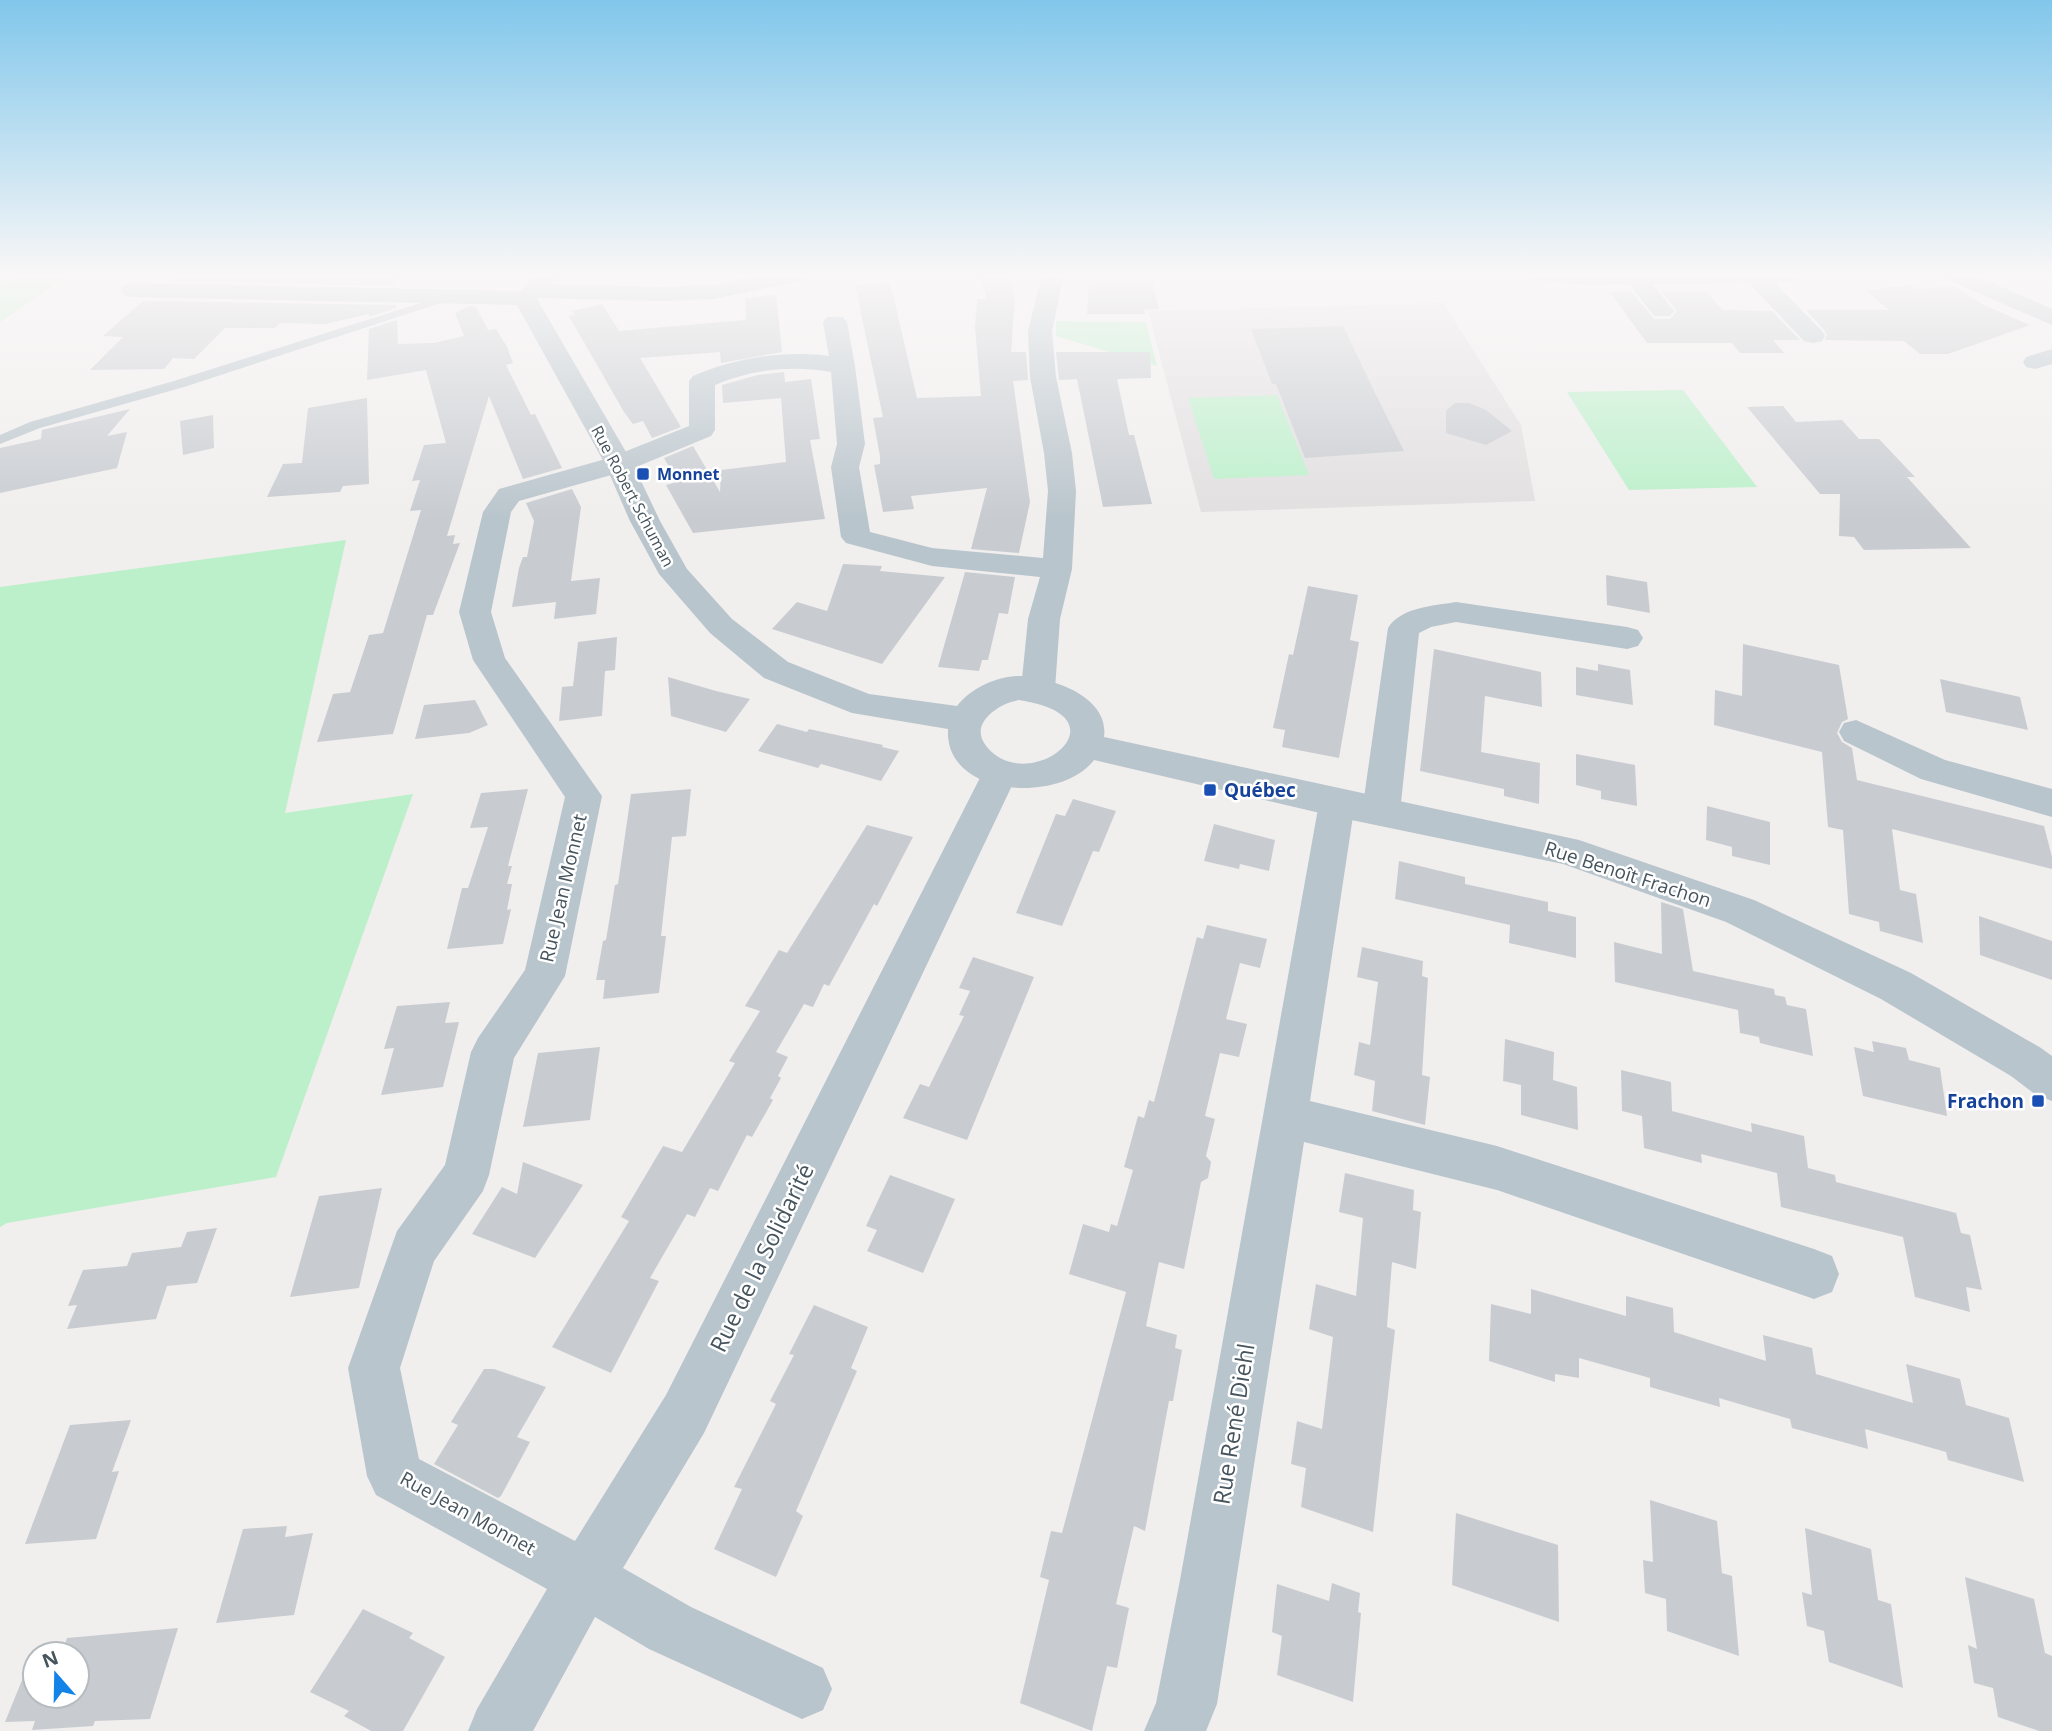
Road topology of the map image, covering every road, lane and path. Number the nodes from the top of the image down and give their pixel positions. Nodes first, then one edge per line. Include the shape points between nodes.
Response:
1 (267, 356) edge
2 (568, 356) edge
3 (841, 356) edge
4 (1042, 356) edge
5 (843, 366) junction
6 (0, 440) edge
7 (619, 464) junction
8 (1058, 569) junction
9 (1627, 638) dead end
10 (1038, 689) junction
11 (965, 722) junction
12 (1856, 732) dead end
13 (1085, 745) junction
14 (1000, 773) junction
15 (2052, 803) edge
16 (1359, 808) junction
17 (2052, 1081) edge
18 (1284, 1116) junction
19 (1814, 1274) dead end
20 (585, 1578) junction
21 (802, 1689) dead end
22 (499, 1731) edge
23 (1175, 1731) edge

1 - 6 lane via 35,425
2 - 7 street, Rue Robert Schuman
3 - 5 street
4 - 8 street via 1062,492
5 - 7 street via 814,360 727,369 702,381 702,430
5 - 8 street via 851,444 845,467 856,537 932,557
7 - 11 street, Rue Robert Schuman via 674,574 721,626 776,670 864,705
7 - 20 street, Rue Jean Monnet via 509,495 497,512 475,612 489,660 584,796 544,976 492,1052 466,1175 414,1248 374,1368 395,1476
8 - 10 street via 1044,619
9 - 16 street, Rue René Diehl via 1456,612 1422,618 1404,628
10 - 11 street via 1019,688 993,695 973,709
10 - 13 street via 1073,703 1088,730
11 - 14 street via 969,751
12 - 15 street via 1934,770
13 - 14 street via 1061,769 1042,775
13 - 16 street, Rue Benoît Frachon
14 - 20 street, Rue de la Solidarité via 685,1414
16 - 17 street, Rue Benoît Frachon via 1566,850 1740,911 1896,986
16 - 18 street, Rue René Diehl
18 - 19 street via 1497,1168
18 - 23 street, Rue René Diehl via 1209,1580 1186,1704
20 - 21 street, Rue Jean Monnet via 670,1628
20 - 22 street, Rue de la Solidarité

